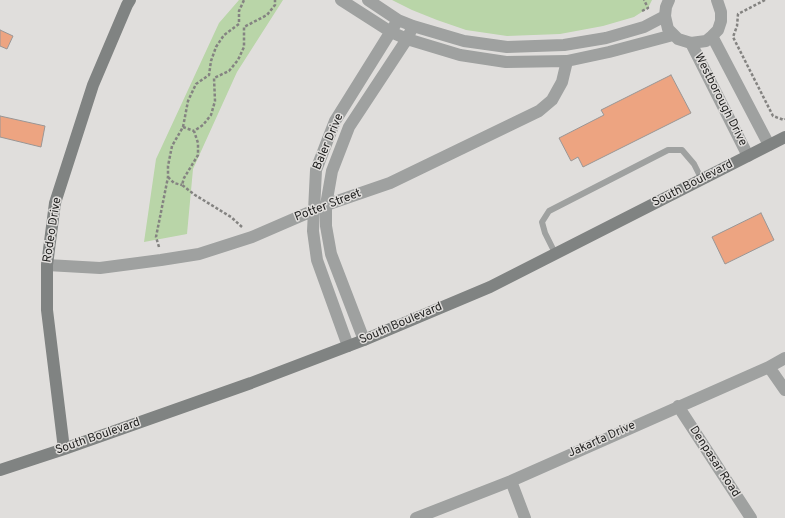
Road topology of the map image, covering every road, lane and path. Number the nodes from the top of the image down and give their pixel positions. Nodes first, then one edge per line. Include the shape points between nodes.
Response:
1 (130, 0) edge
2 (244, 0) edge
3 (275, 0) edge
4 (341, 0) edge
5 (368, 0) edge
6 (644, 0) edge
7 (670, 0) edge
8 (765, 0) edge
9 (720, 1) edge
10 (639, 14) dead end
11 (665, 16) junction
12 (398, 20) junction
13 (239, 24) junction
14 (413, 26) junction
15 (244, 27) junction
16 (391, 32) junction
17 (672, 35) junction
18 (712, 36) junction
19 (407, 38) junction
20 (691, 43) junction
21 (567, 61) junction
22 (209, 75) junction
23 (214, 78) junction
24 (785, 119) edge
25 (183, 127) junction
26 (194, 131) junction
27 (785, 137) edge
28 (769, 145) junction
29 (748, 156) junction
30 (168, 177) junction
31 (702, 180) junction
32 (182, 185) junction
33 (326, 205) junction
34 (313, 210) junction
35 (252, 237) junction
36 (555, 253) junction
37 (161, 260) junction
38 (47, 265) junction
39 (364, 340) junction
40 (348, 346) junction
41 (785, 358) edge
42 (769, 367) junction
43 (785, 390) edge
44 (678, 406) junction
45 (64, 449) junction
46 (0, 470) edge
47 (511, 481) junction
48 (421, 517) edge
49 (524, 518) edge
50 (751, 518) edge

1 - 38 main road, Rodeo Drive via 93,85 55,202
2 - 13 path
3 - 15 path via 275,5 267,15
4 - 16 street
5 - 12 street
6 - 10 path via 648,8
7 - 11 street
8 - 24 path via 738,14 733,37 773,116
9 - 18 street via 721,21 718,30
11 - 14 street via 644,27 606,38 564,45 507,47 464,41
11 - 17 street
12 - 14 street
12 - 16 street, Baler Drive
13 - 15 path
13 - 22 path via 224,35 216,47
14 - 19 street, Baler Drive
15 - 23 path via 244,47 238,60 229,71
16 - 19 street
16 - 34 street, Baler Drive via 335,121 316,170
17 - 20 street
17 - 21 street
18 - 20 street via 706,41
18 - 28 street, Westborough Drive
19 - 21 street via 460,56 506,62
19 - 33 street, Baler Drive via 349,127 332,171
20 - 29 street, Westborough Drive
21 - 33 street, Potter Street via 556,94 539,111 390,183
22 - 23 path
22 - 25 path via 196,84 188,101
23 - 26 path via 215,101 211,115
25 - 26 path
25 - 30 path via 172,146
26 - 32 path via 198,155
27 - 28 main road, South Boulevard
28 - 29 main road, South Boulevard
29 - 31 main road, South Boulevard
30 - 32 path via 174,183
30 - 37 path via 156,237
31 - 36 main road, South Boulevard
31 - 36 lane via 694,164 682,150 668,150 549,211 542,222
32 - 35 path via 231,217
33 - 34 street, Potter Street
33 - 39 street, Baler Drive via 326,226 331,254
34 - 35 street, Potter Street
34 - 40 street, Baler Drive via 317,260
35 - 37 street, Potter Street via 199,254
36 - 39 main road, South Boulevard via 490,287
37 - 38 street, Potter Street via 100,268
38 - 45 main road, Rodeo Drive via 47,310
39 - 40 main road, South Boulevard
40 - 45 main road, South Boulevard
41 - 42 street, Jakarta Drive
42 - 43 street
42 - 44 street, Jakarta Drive
44 - 47 street, Jakarta Drive
44 - 50 street, Denpasar Road
45 - 46 main road, South Boulevard
47 - 48 street, Jakarta Drive
47 - 49 street

